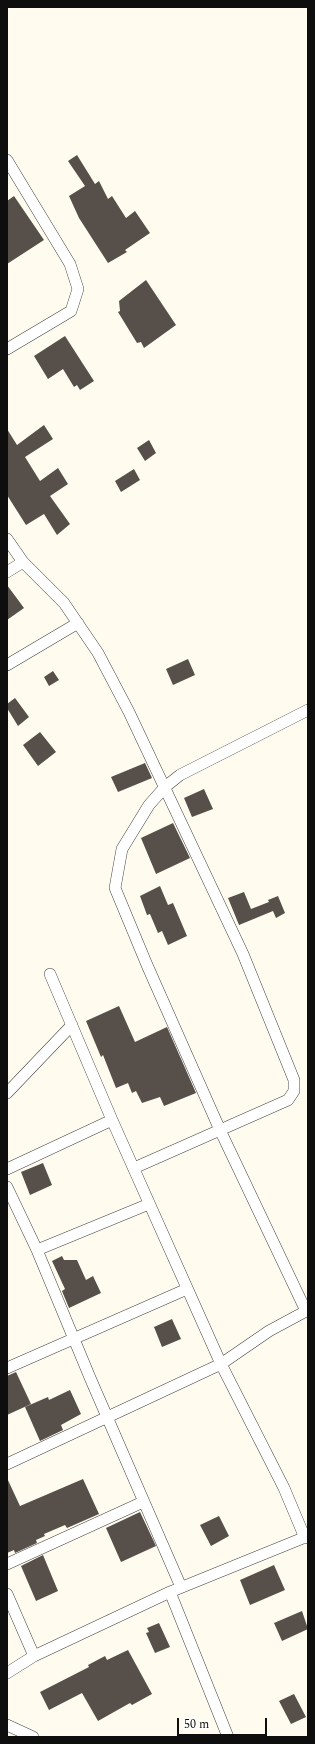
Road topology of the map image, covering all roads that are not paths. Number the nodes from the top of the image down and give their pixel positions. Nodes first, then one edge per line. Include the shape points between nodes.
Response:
1 (7, 160) edge
2 (7, 349) edge
3 (7, 539) edge
4 (22, 562) junction
5 (7, 572) edge
6 (78, 624) junction
7 (7, 665) edge
8 (308, 710) edge
9 (165, 787) junction
10 (50, 974) dead end
11 (72, 1025) junction
12 (7, 1093) edge
13 (112, 1120) junction
14 (220, 1130) junction
15 (134, 1168) junction
16 (7, 1169) edge
17 (7, 1187) edge
18 (149, 1204) junction
19 (37, 1250) junction
20 (187, 1288) junction
21 (307, 1311) edge
22 (73, 1338) junction
23 (221, 1364) junction
24 (7, 1368) edge
25 (108, 1418) junction
26 (7, 1464) edge
27 (143, 1502) junction
28 (306, 1537) edge
29 (7, 1564) edge
30 (181, 1587) junction
31 (170, 1592) junction
32 (7, 1594) edge
33 (34, 1656) junction
34 (7, 1673) edge
35 (7, 1725) edge
36 (33, 1737) edge
37 (228, 1737) edge

1 - 2 street via 70,264 78,289 71,311
3 - 4 street
4 - 5 street
4 - 6 street via 64,603
6 - 7 street
6 - 9 street via 98,653
8 - 9 street via 180,775
9 - 14 street via 149,805 122,850 115,888
9 - 14 street via 243,954 294,1080 294,1091 288,1100
10 - 11 street
11 - 12 street
11 - 13 street
13 - 15 street
13 - 16 street
14 - 15 street
14 - 21 street
15 - 18 street
17 - 19 street
18 - 19 street
18 - 20 street
19 - 22 street
20 - 22 street
20 - 23 street
21 - 23 street via 269,1331
22 - 24 street
22 - 25 street
23 - 25 street
23 - 28 street
25 - 26 street
25 - 27 street
27 - 29 street
27 - 30 street
28 - 30 street
30 - 31 street
31 - 33 street
31 - 37 street
32 - 33 street
33 - 34 street
35 - 36 street

